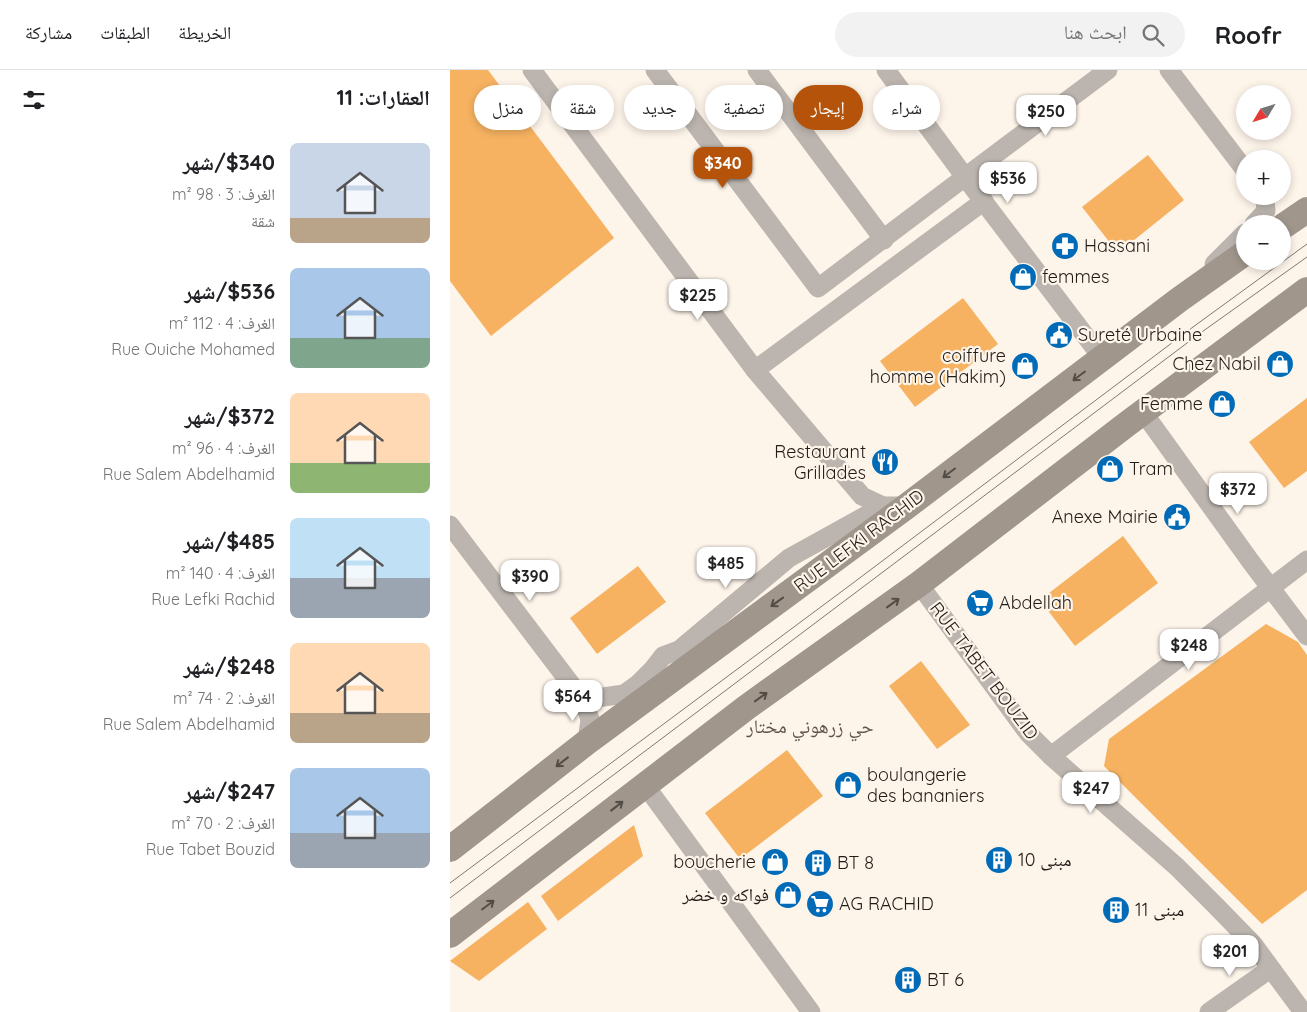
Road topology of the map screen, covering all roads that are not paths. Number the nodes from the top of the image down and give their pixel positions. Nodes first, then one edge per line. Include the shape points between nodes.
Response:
1 (532, 70) edge
2 (655, 70) edge
3 (757, 70) edge
4 (886, 70) edge
5 (1108, 70) edge
6 (1169, 70) edge
7 (1236, 158) edge
8 (964, 177) junction
9 (984, 201) junction
10 (1307, 210) edge
11 (1266, 215) edge
12 (884, 240) junction
13 (1236, 242) edge
14 (1236, 259) edge
15 (1307, 290) edge
16 (1180, 299) junction
17 (1103, 359) junction
18 (755, 370) junction
19 (1143, 412) junction
20 (895, 506) junction
21 (450, 525) edge
22 (1307, 560) edge
23 (919, 584) junction
24 (1271, 587) junction
25 (1307, 636) edge
26 (609, 697) junction
27 (583, 700) junction
28 (637, 705) junction
29 (587, 742) junction
30 (1051, 756) junction
31 (645, 785) junction
32 (450, 849) edge
33 (450, 935) edge
34 (1270, 969) junction
35 (1293, 1008) edge
36 (811, 1012) edge
37 (1209, 1012) edge

1 - 18 street
2 - 12 street via 818,288
3 - 12 street
4 - 8 street
5 - 8 street
6 - 7 street
8 - 9 street
8 - 12 street
9 - 17 street
9 - 18 street
10 - 11 main road
13 - 16 street
14 - 16 main road, RUE LEFKI RACHID
15 - 19 main road
16 - 17 main road, RUE LEFKI RACHID
17 -> 20 main road, RUE LEFKI RACHID
18 - 20 street via 862,496
19 - 23 main road
19 - 24 street
20 - 26 street via 789,558 679,650 662,656 638,684 624,694
20 -> 28 main road, RUE LEFKI RACHID
21 - 27 street
22 - 24 street
23 - 30 street, RUE TABET BOUZID via 1028,733
31 -> 23 main road via 747,707
24 - 25 street
24 - 30 street
26 - 27 street
26 - 28 street
27 - 29 street via 590,719
28 - 29 main road, RUE LEFKI RACHID
29 -> 32 main road, RUE LEFKI RACHID
30 - 34 street, RUE TABET BOUZID via 1177,867 1252,944
33 -> 31 main road
31 - 36 street
34 - 35 street, RUE TABET BOUZID
34 - 37 street

